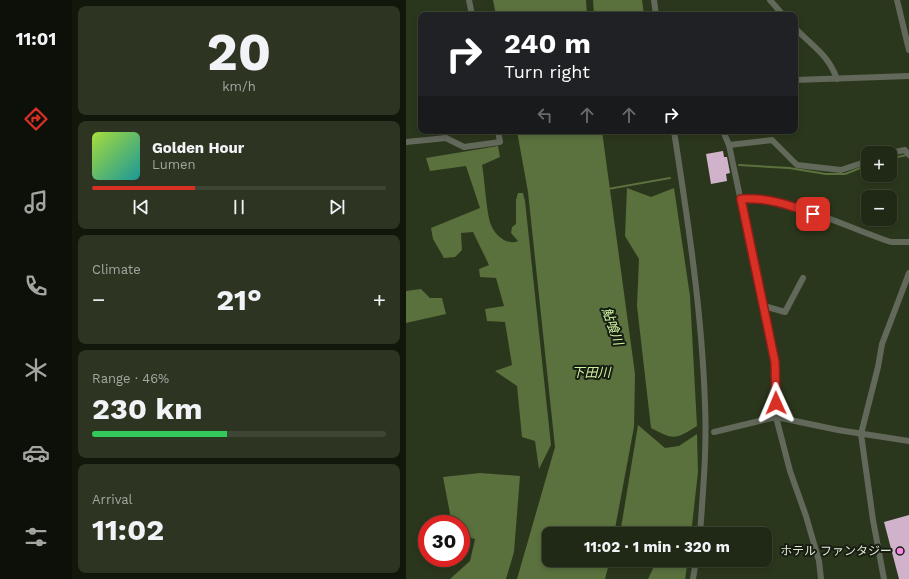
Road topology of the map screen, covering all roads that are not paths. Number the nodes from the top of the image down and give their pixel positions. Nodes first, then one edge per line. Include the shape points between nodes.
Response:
1 (469, 0) edge
2 (654, 0) edge
3 (770, 0) edge
4 (897, 0) edge
5 (471, 12) edge
6 (656, 12) edge
7 (781, 12) edge
8 (798, 31) edge
9 (909, 50) edge
10 (909, 76) edge
11 (837, 79) junction
12 (798, 80) edge
13 (499, 134) edge
14 (675, 134) edge
15 (724, 134) edge
16 (406, 142) edge
17 (729, 145) junction
18 (907, 152) edge
19 (897, 153) edge
20 (861, 164) edge
21 (741, 199) junction
22 (909, 242) edge
23 (909, 273) edge
24 (803, 278) dead end
25 (764, 306) junction
26 (776, 417) junction
27 (714, 432) dead end
28 (861, 434) junction
29 (909, 441) edge
30 (700, 527) edge
31 (695, 567) edge
32 (693, 579) edge
33 (821, 579) edge
34 (884, 579) edge

1 - 5 street
2 - 6 street
3 - 7 street
4 - 9 street
8 - 11 street via 824,54
10 - 11 street
11 - 12 street
13 - 16 street via 500,142 464,147 446,138
14 - 30 street via 697,298 705,404 705,464
15 - 17 street
17 - 20 street via 772,140 797,165 842,170
17 - 21 street
18 - 19 street
21 - 22 street via 783,203 891,242
21 - 25 street
23 - 28 street via 882,344
24 - 25 street via 785,312
25 - 26 street via 775,362
26 - 27 street
26 - 28 street
26 - 33 street via 790,471 806,516
28 - 29 street
28 - 34 street
31 - 32 street

